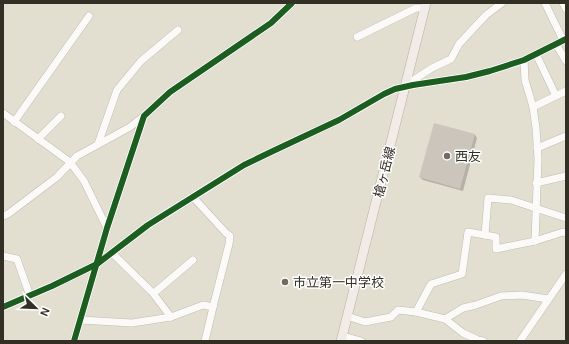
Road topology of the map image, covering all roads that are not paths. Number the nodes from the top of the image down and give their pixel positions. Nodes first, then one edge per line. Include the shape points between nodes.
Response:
1 (292, 3) edge
2 (502, 3) edge
3 (545, 3) edge
4 (563, 3) edge
5 (426, 6) edge
6 (566, 9) edge
7 (89, 16) dead end
8 (178, 30) dead end
9 (357, 37) dead end
10 (565, 39) edge
11 (556, 44) junction
12 (536, 54) junction
13 (524, 60) junction
14 (566, 61) edge
15 (405, 87) junction
16 (566, 91) edge
17 (556, 96) junction
18 (533, 107) junction
19 (3, 113) edge
20 (61, 116) dead end
21 (144, 116) junction
22 (14, 122) junction
23 (566, 136) edge
24 (38, 139) junction
25 (98, 144) junction
26 (537, 148) junction
27 (70, 162) junction
28 (566, 176) edge
29 (536, 183) junction
30 (193, 197) junction
31 (537, 208) junction
32 (3, 216) edge
33 (566, 218) edge
34 (107, 228) junction
35 (566, 233) edge
36 (485, 235) junction
37 (535, 241) junction
38 (112, 253) junction
39 (3, 256) edge
40 (193, 260) dead end
41 (97, 264) junction
42 (566, 274) edge
43 (154, 294) junction
44 (30, 296) junction
45 (548, 299) junction
46 (3, 307) edge
47 (213, 307) junction
48 (416, 312) junction
49 (347, 316) junction
50 (171, 317) junction
51 (445, 319) junction
52 (80, 320) junction
53 (342, 338) edge
54 (74, 341) edge
55 (205, 341) edge
56 (361, 341) edge
57 (483, 341) edge
58 (520, 341) edge

1 - 21 street via 271,24 170,92
2 - 15 street via 486,15 459,44 450,59
3 - 10 street
4 - 6 street
5 - 9 street via 416,8
5 - 15 main road, 槍ヶ岳線
7 - 22 street
8 - 25 street via 141,61 117,90
10 - 11 street
11 - 12 street
11 - 14 street
12 - 13 street
12 - 17 street
13 - 15 street via 490,72
13 - 18 street via 525,80
15 - 30 street via 384,94 339,120 244,165
15 - 49 main road, 槍ヶ岳線
16 - 17 street
17 - 18 street
18 - 26 street
19 - 22 street
20 - 24 street
21 - 25 street via 130,127
21 - 34 street
22 - 24 street
23 - 26 street
24 - 27 street
25 - 27 street
26 - 29 street
27 - 32 street via 57,177
27 - 34 street via 84,181
28 - 29 street
29 - 31 street
30 - 38 street via 148,225
30 - 47 street via 230,236
31 - 33 street
31 - 36 street via 511,200 488,198
31 - 37 street
34 - 41 street
35 - 37 street
36 - 37 street via 496,237 496,249
36 - 48 street via 468,232 462,274 431,284
38 - 41 street
38 - 43 street
39 - 44 street via 17,259
40 - 43 street
41 - 44 street
41 - 52 street
42 - 45 street
43 - 50 street
44 - 46 street
45 - 51 street via 522,295 502,296 464,308
45 - 58 street
47 - 50 street via 203,305
47 - 55 street
48 - 49 street via 398,310 391,317 365,322
48 - 51 street
49 - 53 main road, 槍ヶ岳線
50 - 52 street via 132,323
51 - 57 street via 463,333
52 - 54 street
53 - 56 street

